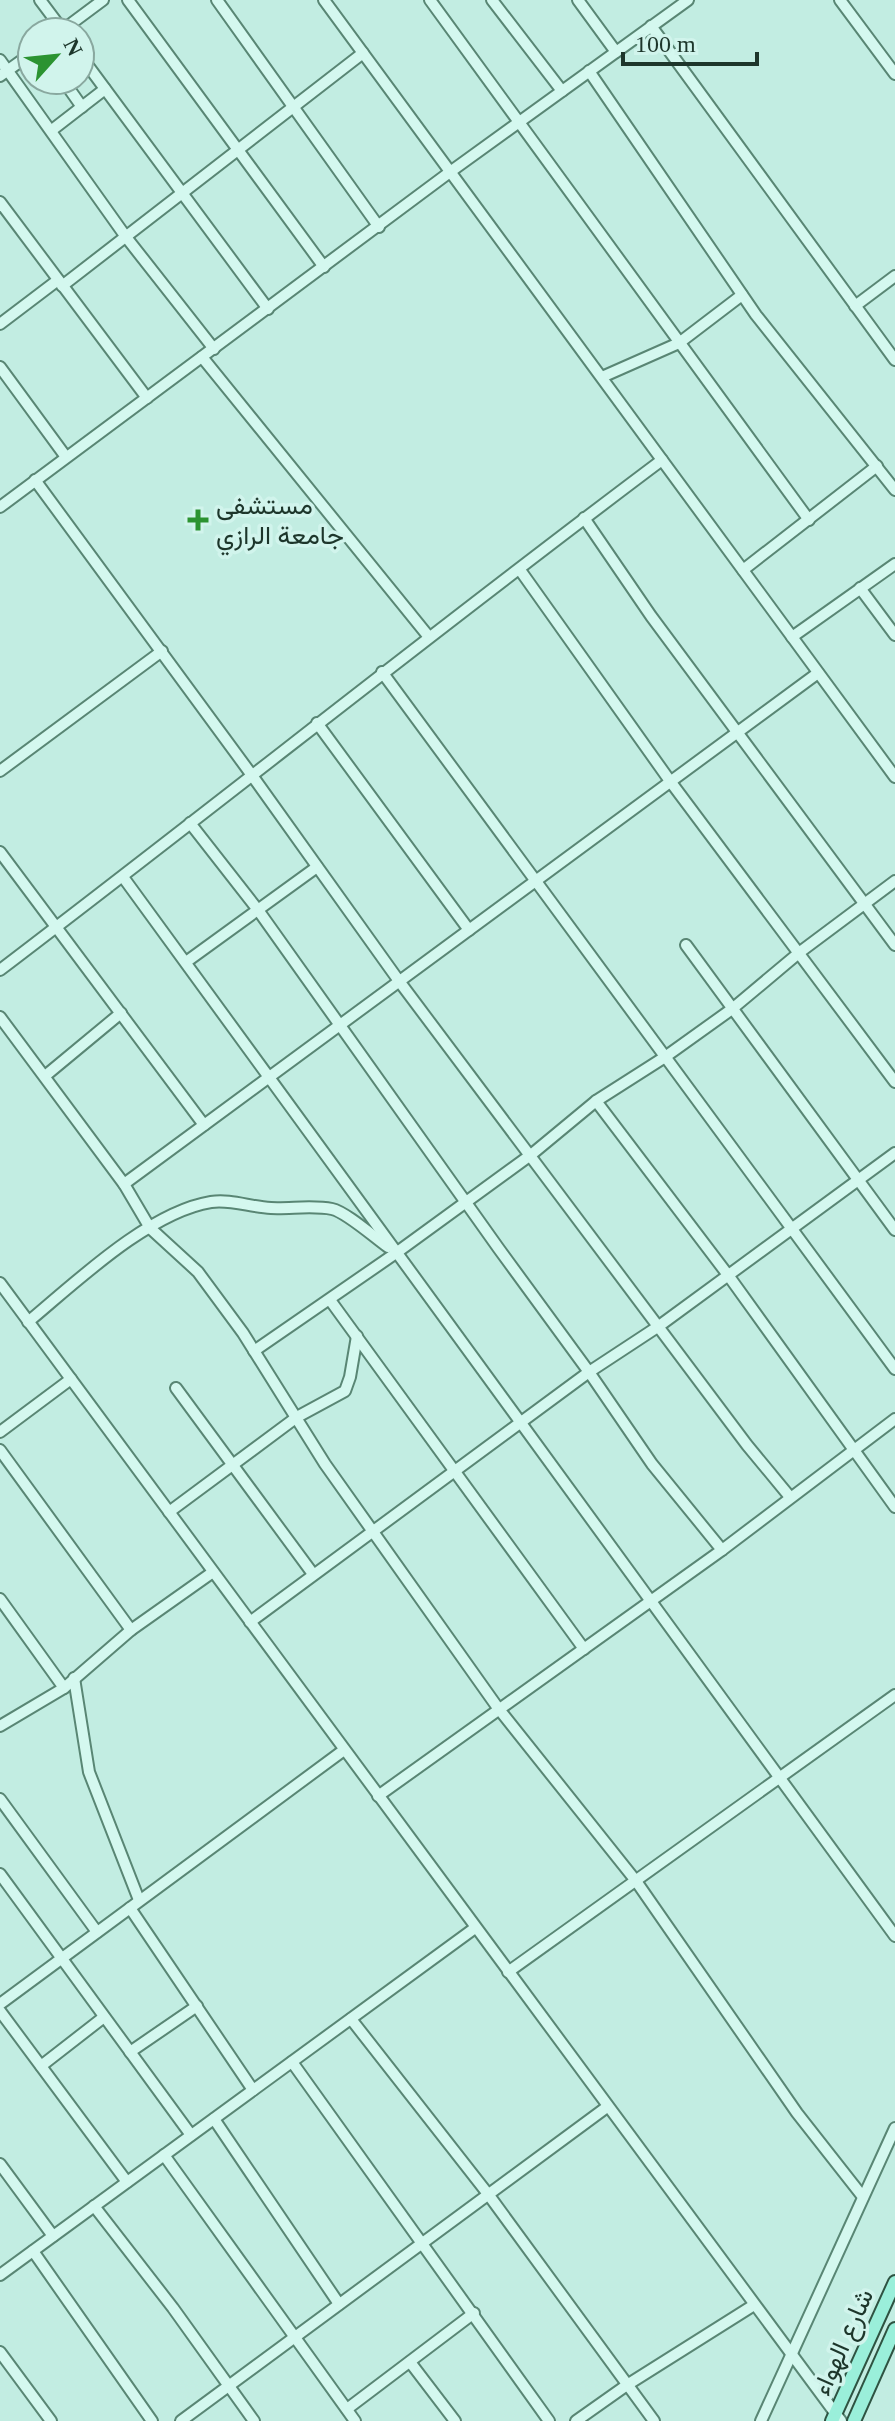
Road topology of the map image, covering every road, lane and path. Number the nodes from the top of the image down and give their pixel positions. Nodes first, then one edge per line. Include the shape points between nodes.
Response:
1 (103, 0) edge
2 (128, 0) edge
3 (217, 0) edge
4 (430, 0) edge
5 (492, 0) edge
6 (578, 0) edge
7 (688, 0) edge
8 (840, 0) edge
9 (325, 1) edge
10 (672, 5) edge
11 (82, 16) edge
12 (651, 26) junction
13 (616, 52) junction
14 (363, 53) junction
15 (0, 60) edge
16 (589, 71) junction
17 (4, 73) edge
18 (895, 74) edge
19 (96, 77) edge
20 (105, 89) junction
21 (562, 91) junction
22 (74, 96) edge
23 (294, 106) junction
24 (82, 107) junction
25 (520, 121) junction
26 (52, 130) junction
27 (238, 150) junction
28 (450, 172) junction
29 (181, 195) junction
30 (0, 202) edge
31 (379, 227) junction
32 (126, 237) junction
33 (324, 267) junction
34 (895, 276) edge
35 (60, 283) junction
36 (742, 295) junction
37 (855, 306) junction
38 (268, 309) junction
39 (0, 324) edge
40 (679, 343) junction
41 (214, 349) junction
42 (202, 357) junction
43 (895, 360) edge
44 (0, 367) edge
45 (602, 377) junction
46 (147, 398) junction
47 (66, 457) junction
48 (662, 460) junction
49 (877, 466) junction
50 (35, 480) junction
51 (895, 490) edge
52 (0, 507) edge
53 (584, 518) junction
54 (809, 520) junction
55 (895, 564) edge
56 (520, 570) junction
57 (743, 570) junction
58 (860, 588) junction
59 (895, 635) edge
60 (429, 637) junction
61 (792, 637) junction
62 (162, 651) junction
63 (382, 672) junction
64 (818, 673) junction
65 (317, 723) junction
66 (736, 733) junction
67 (0, 771) edge
68 (251, 774) junction
69 (895, 776) edge
70 (670, 781) junction
71 (190, 823) junction
72 (0, 852) edge
73 (317, 867) junction
74 (123, 877) junction
75 (536, 881) junction
76 (895, 881) edge
77 (864, 904) junction
78 (258, 910) junction
79 (55, 928) junction
80 (469, 930) junction
81 (686, 945) dead end
82 (895, 945) edge
83 (800, 952) junction
84 (186, 962) junction
85 (0, 970) edge
86 (399, 981) junction
87 (732, 1009) junction
88 (121, 1013) junction
89 (0, 1017) edge
90 (340, 1025) junction
91 (665, 1057) junction
92 (45, 1076) junction
93 (269, 1077) junction
94 (895, 1082) edge
95 (596, 1101) junction
96 (204, 1125) junction
97 (895, 1153) edge
98 (532, 1154) junction
99 (859, 1180) junction
100 (124, 1184) junction
101 (467, 1200) junction
102 (150, 1228) junction
103 (792, 1229) junction
104 (895, 1230) edge
105 (396, 1253) junction
106 (728, 1275) junction
107 (0, 1283) edge
108 (330, 1300) junction
109 (28, 1322) junction
110 (659, 1326) junction
111 (357, 1336) junction
112 (254, 1351) junction
113 (895, 1369) edge
114 (589, 1372) junction
115 (71, 1379) junction
116 (176, 1388) dead end
117 (297, 1417) junction
118 (895, 1419) edge
119 (520, 1422) junction
120 (0, 1432) edge
121 (0, 1450) edge
122 (853, 1450) junction
123 (232, 1466) junction
124 (453, 1473) junction
125 (790, 1497) junction
126 (895, 1507) edge
127 (169, 1512) junction
128 (372, 1531) junction
129 (722, 1550) junction
130 (213, 1572) junction
131 (313, 1574) junction
132 (0, 1599) edge
133 (650, 1603) junction
134 (250, 1622) junction
135 (131, 1630) junction
136 (584, 1649) junction
137 (74, 1678) junction
138 (64, 1688) junction
139 (895, 1695) edge
140 (498, 1708) junction
141 (0, 1726) edge
142 (344, 1750) junction
143 (779, 1778) junction
144 (378, 1796) junction
145 (0, 1799) edge
146 (0, 1874) edge
147 (636, 1881) junction
148 (139, 1900) junction
149 (130, 1908) junction
150 (475, 1928) junction
151 (97, 1932) junction
152 (895, 1936) edge
153 (62, 1958) junction
154 (508, 1972) junction
155 (0, 2004) edge
156 (197, 2006) junction
157 (0, 2011) edge
158 (104, 2017) junction
159 (351, 2019) junction
160 (130, 2052) junction
161 (292, 2062) junction
162 (41, 2066) junction
163 (253, 2090) junction
164 (607, 2107) junction
165 (214, 2119) junction
166 (895, 2128) edge
167 (191, 2135) junction
168 (164, 2155) junction
169 (0, 2164) edge
170 (127, 2182) junction
171 (488, 2194) junction
172 (863, 2197) junction
173 (94, 2206) junction
174 (53, 2236) junction
175 (423, 2242) junction
176 (33, 2251) junction
177 (0, 2275) edge
178 (895, 2282) edge
179 (339, 2304) junction
180 (754, 2305) junction
181 (474, 2313) junction
182 (895, 2329) edge
183 (296, 2336) junction
184 (0, 2352) edge
185 (792, 2354) junction
186 (410, 2362) junction
187 (627, 2385) junction
188 (229, 2386) junction
189 (347, 2409) junction
190 (836, 2419) edge
191 (51, 2421) edge
192 (152, 2421) edge
193 (181, 2421) edge
194 (254, 2421) edge
195 (355, 2421) edge
196 (455, 2421) edge
197 (549, 2421) edge
198 (576, 2421) edge
199 (654, 2421) edge
200 (761, 2421) edge
201 (854, 2421) edge

1 - 11 street
2 - 27 street
3 - 23 street
4 - 25 street
5 - 21 street
6 - 13 street
7 - 10 street
8 - 18 street
9 - 14 street
10 - 12 street
12 - 13 street
12 - 37 street
13 - 16 street
14 - 23 street
14 - 28 street
15 - 17 street
16 - 21 street
16 - 36 street
17 - 26 street
19 - 20 street
20 - 24 street
20 - 29 street
21 - 25 street
22 - 24 street
23 - 27 street
23 - 31 street
24 - 26 street
25 - 28 street
25 - 40 street
26 - 32 street
27 - 29 street
27 - 33 street
28 - 31 street
28 - 45 street
29 - 32 street
29 - 38 street
30 - 35 street
31 - 33 street
32 - 35 street
32 - 41 street
33 - 38 street
34 - 37 street
35 - 39 street
35 - 46 street
36 - 40 street
36 - 49 street
37 - 43 street
38 - 41 street
40 - 45 street
40 - 54 street
41 - 42 street
42 - 46 street
42 - 60 street
44 - 47 street
45 - 48 street
46 - 47 street
47 - 50 street
48 - 53 street
48 - 57 street
49 - 51 street
49 - 54 street
50 - 52 street
50 - 62 street
53 - 56 street
53 - 66 street
54 - 57 street
55 - 58 street
56 - 60 street
56 - 70 street
57 - 61 street
58 - 59 street
58 - 61 street
60 - 63 street
61 - 64 street
62 - 67 street
62 - 68 street
63 - 65 street
63 - 75 street
64 - 66 street
64 - 69 street
65 - 68 street
65 - 80 street
66 - 70 street
66 - 77 street
68 - 71 street
68 - 73 street
70 - 75 street
70 - 83 street
71 - 74 street
71 - 78 street
72 - 79 street
73 - 78 street
73 - 86 street
74 - 79 street
74 - 84 street
75 - 80 street
75 - 91 street
76 - 77 street
77 - 82 street
77 - 83 street
78 - 84 street
78 - 90 street
79 - 85 street
79 - 88 street
80 - 86 street
81 - 87 street
83 - 87 street
83 - 94 street
84 - 93 street
86 - 90 street
86 - 98 street
87 - 91 street
87 - 99 street
88 - 92 street
88 - 96 street
89 - 92 street
90 - 93 street
90 - 101 street
91 - 95 street
91 - 103 street
92 - 100 street
93 - 96 street
93 - 105 street
95 - 98 street
95 - 106 street
96 - 100 street
97 - 99 street
98 - 101 street
98 - 110 street
99 - 103 street
99 - 104 street
100 - 102 street
101 - 105 street
101 - 114 street
102 - 105 street via 175,1212 226,1201 334,1209
102 - 109 street
102 - 112 street via 198,1272
103 - 106 street
103 - 113 street
105 - 108 street
105 - 119 street
106 - 110 street
106 - 122 street
107 - 109 street
108 - 111 street
108 - 112 street
109 - 115 street
110 - 114 street
110 - 125 street
111 - 117 street via 345,1391
111 - 124 street
112 - 117 street
114 - 119 street
114 - 129 street via 652,1464
115 - 120 street
115 - 127 street
116 - 123 street
117 - 123 street
117 - 128 street
118 - 122 street
119 - 124 street
119 - 133 street
121 - 135 street
122 - 125 street
122 - 126 street
123 - 127 street
123 - 131 street
124 - 128 street
124 - 136 street
125 - 129 street
127 - 130 street
128 - 131 street
128 - 140 street
129 - 133 street
130 - 134 street
130 - 135 street
131 - 134 street
132 - 138 street
133 - 136 street
133 - 143 street
134 - 142 street
135 - 137 street
136 - 140 street
137 - 138 street
137 - 148 street via 89,1772
138 - 141 street
139 - 143 street
140 - 144 street
140 - 147 street
142 - 144 street
142 - 148 street
143 - 147 street
143 - 152 street
144 - 150 street
145 - 151 street
146 - 153 street
147 - 154 street
147 - 172 street via 797,2113
148 - 149 street
149 - 151 street
149 - 156 street
150 - 154 street
150 - 159 street
151 - 153 street
153 - 155 street
153 - 158 street
154 - 164 street
156 - 160 street
156 - 163 street
157 - 162 street
158 - 160 street
158 - 162 street
159 - 161 street
159 - 171 street
160 - 167 street
161 - 163 street
161 - 175 street
162 - 170 street
163 - 165 street
164 - 171 street
164 - 180 street
165 - 167 street
165 - 179 street
166 - 172 street
167 - 168 street
168 - 170 street
168 - 183 street
169 - 174 street
170 - 173 street
171 - 175 street
171 - 187 street
172 - 185 street
173 - 174 street
173 - 188 street
174 - 176 street
175 - 179 street
175 - 181 street
176 - 177 street
176 - 192 street
178 - 190 main road, شارع الهواء
179 - 183 street
180 - 185 street
180 - 187 street
181 - 186 street
181 - 197 street
182 - 201 main road, شارع الهواء
183 - 188 street
183 - 189 street
184 - 191 street
185 - 190 street
185 - 200 street
186 - 189 street
186 - 196 street
187 - 198 street
187 - 199 street
188 - 193 street
188 - 194 street
189 - 195 street

